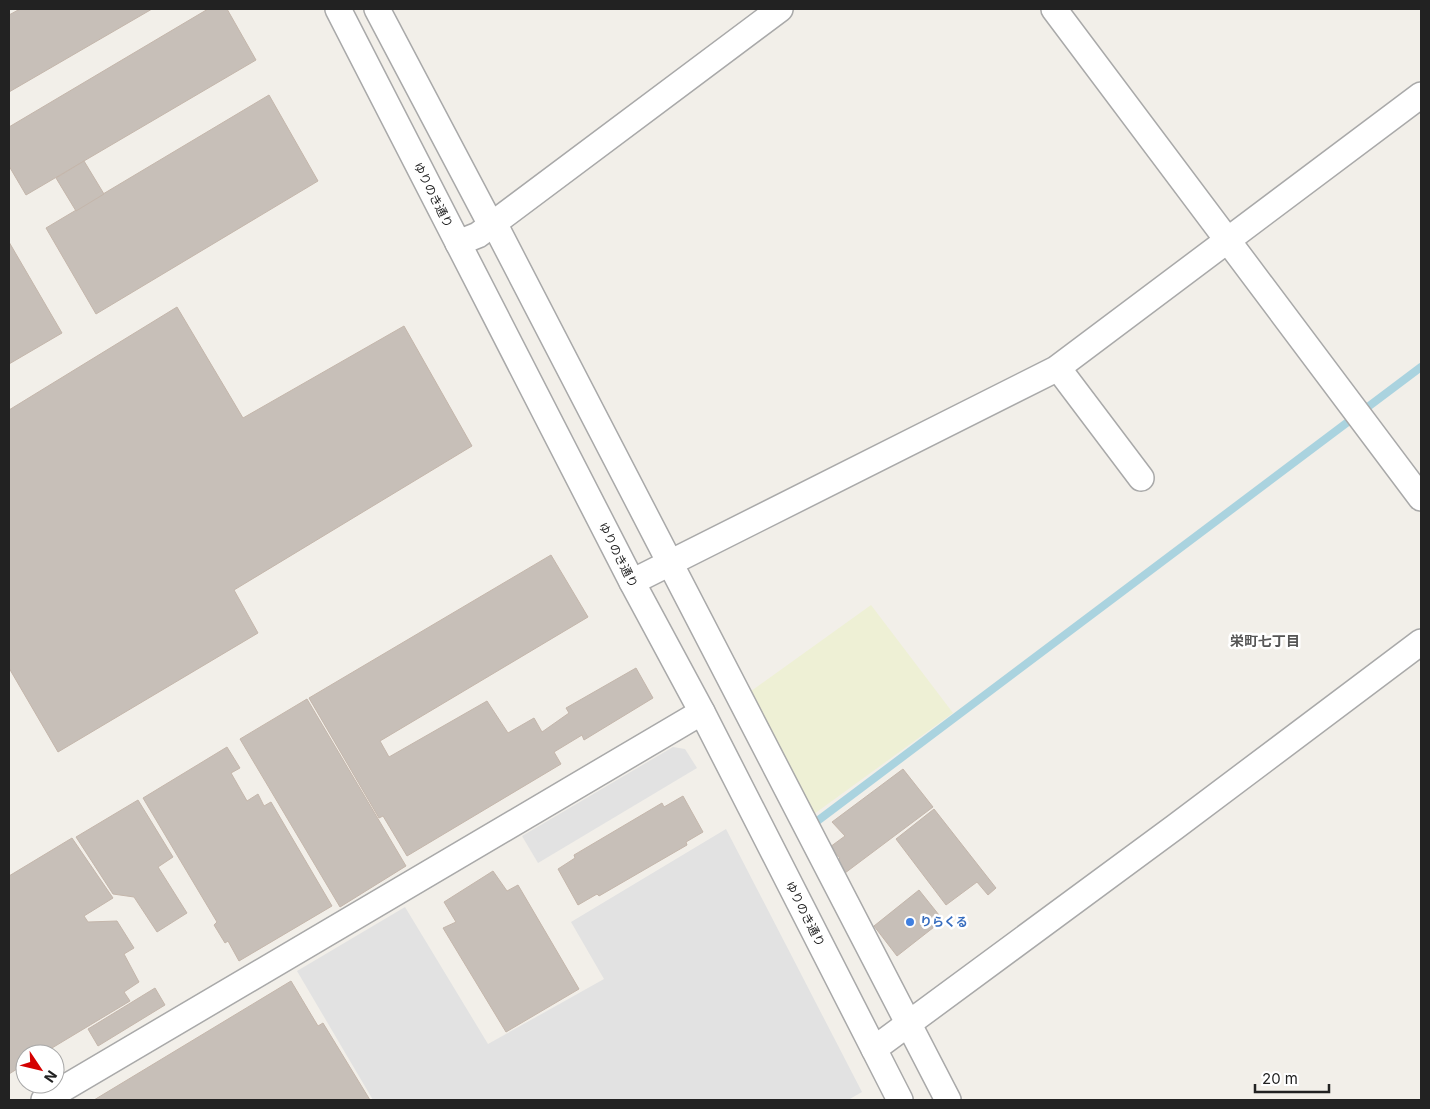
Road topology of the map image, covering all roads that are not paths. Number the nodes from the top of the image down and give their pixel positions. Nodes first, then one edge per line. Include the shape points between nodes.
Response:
1 (338, 9) edge
2 (377, 9) edge
3 (780, 9) edge
4 (1054, 9) edge
5 (1421, 96) edge
6 (492, 224) junction
7 (1227, 241) junction
8 (458, 243) junction
9 (1058, 368) junction
10 (1141, 478) dead end
11 (1421, 498) edge
12 (670, 564) junction
13 (632, 582) junction
14 (1421, 642) edge
15 (702, 712) junction
16 (908, 1024) junction
17 (874, 1049) junction
18 (44, 1100) edge
19 (900, 1100) edge
20 (948, 1100) edge

1 - 8 street, ゆりのき通り
2 - 6 street
3 - 6 street
4 - 7 street
5 - 7 street
6 - 8 street via 478,235
6 - 12 street
7 - 9 street
7 - 11 street
8 - 13 street, ゆりのき通り
9 - 10 street
9 - 12 street
12 - 13 street
12 - 16 street
13 - 15 street, ゆりのき通り
14 - 16 street
15 - 17 street, ゆりのき通り
15 - 18 street
16 - 17 street
16 - 20 street
17 - 19 street, ゆりのき通り

